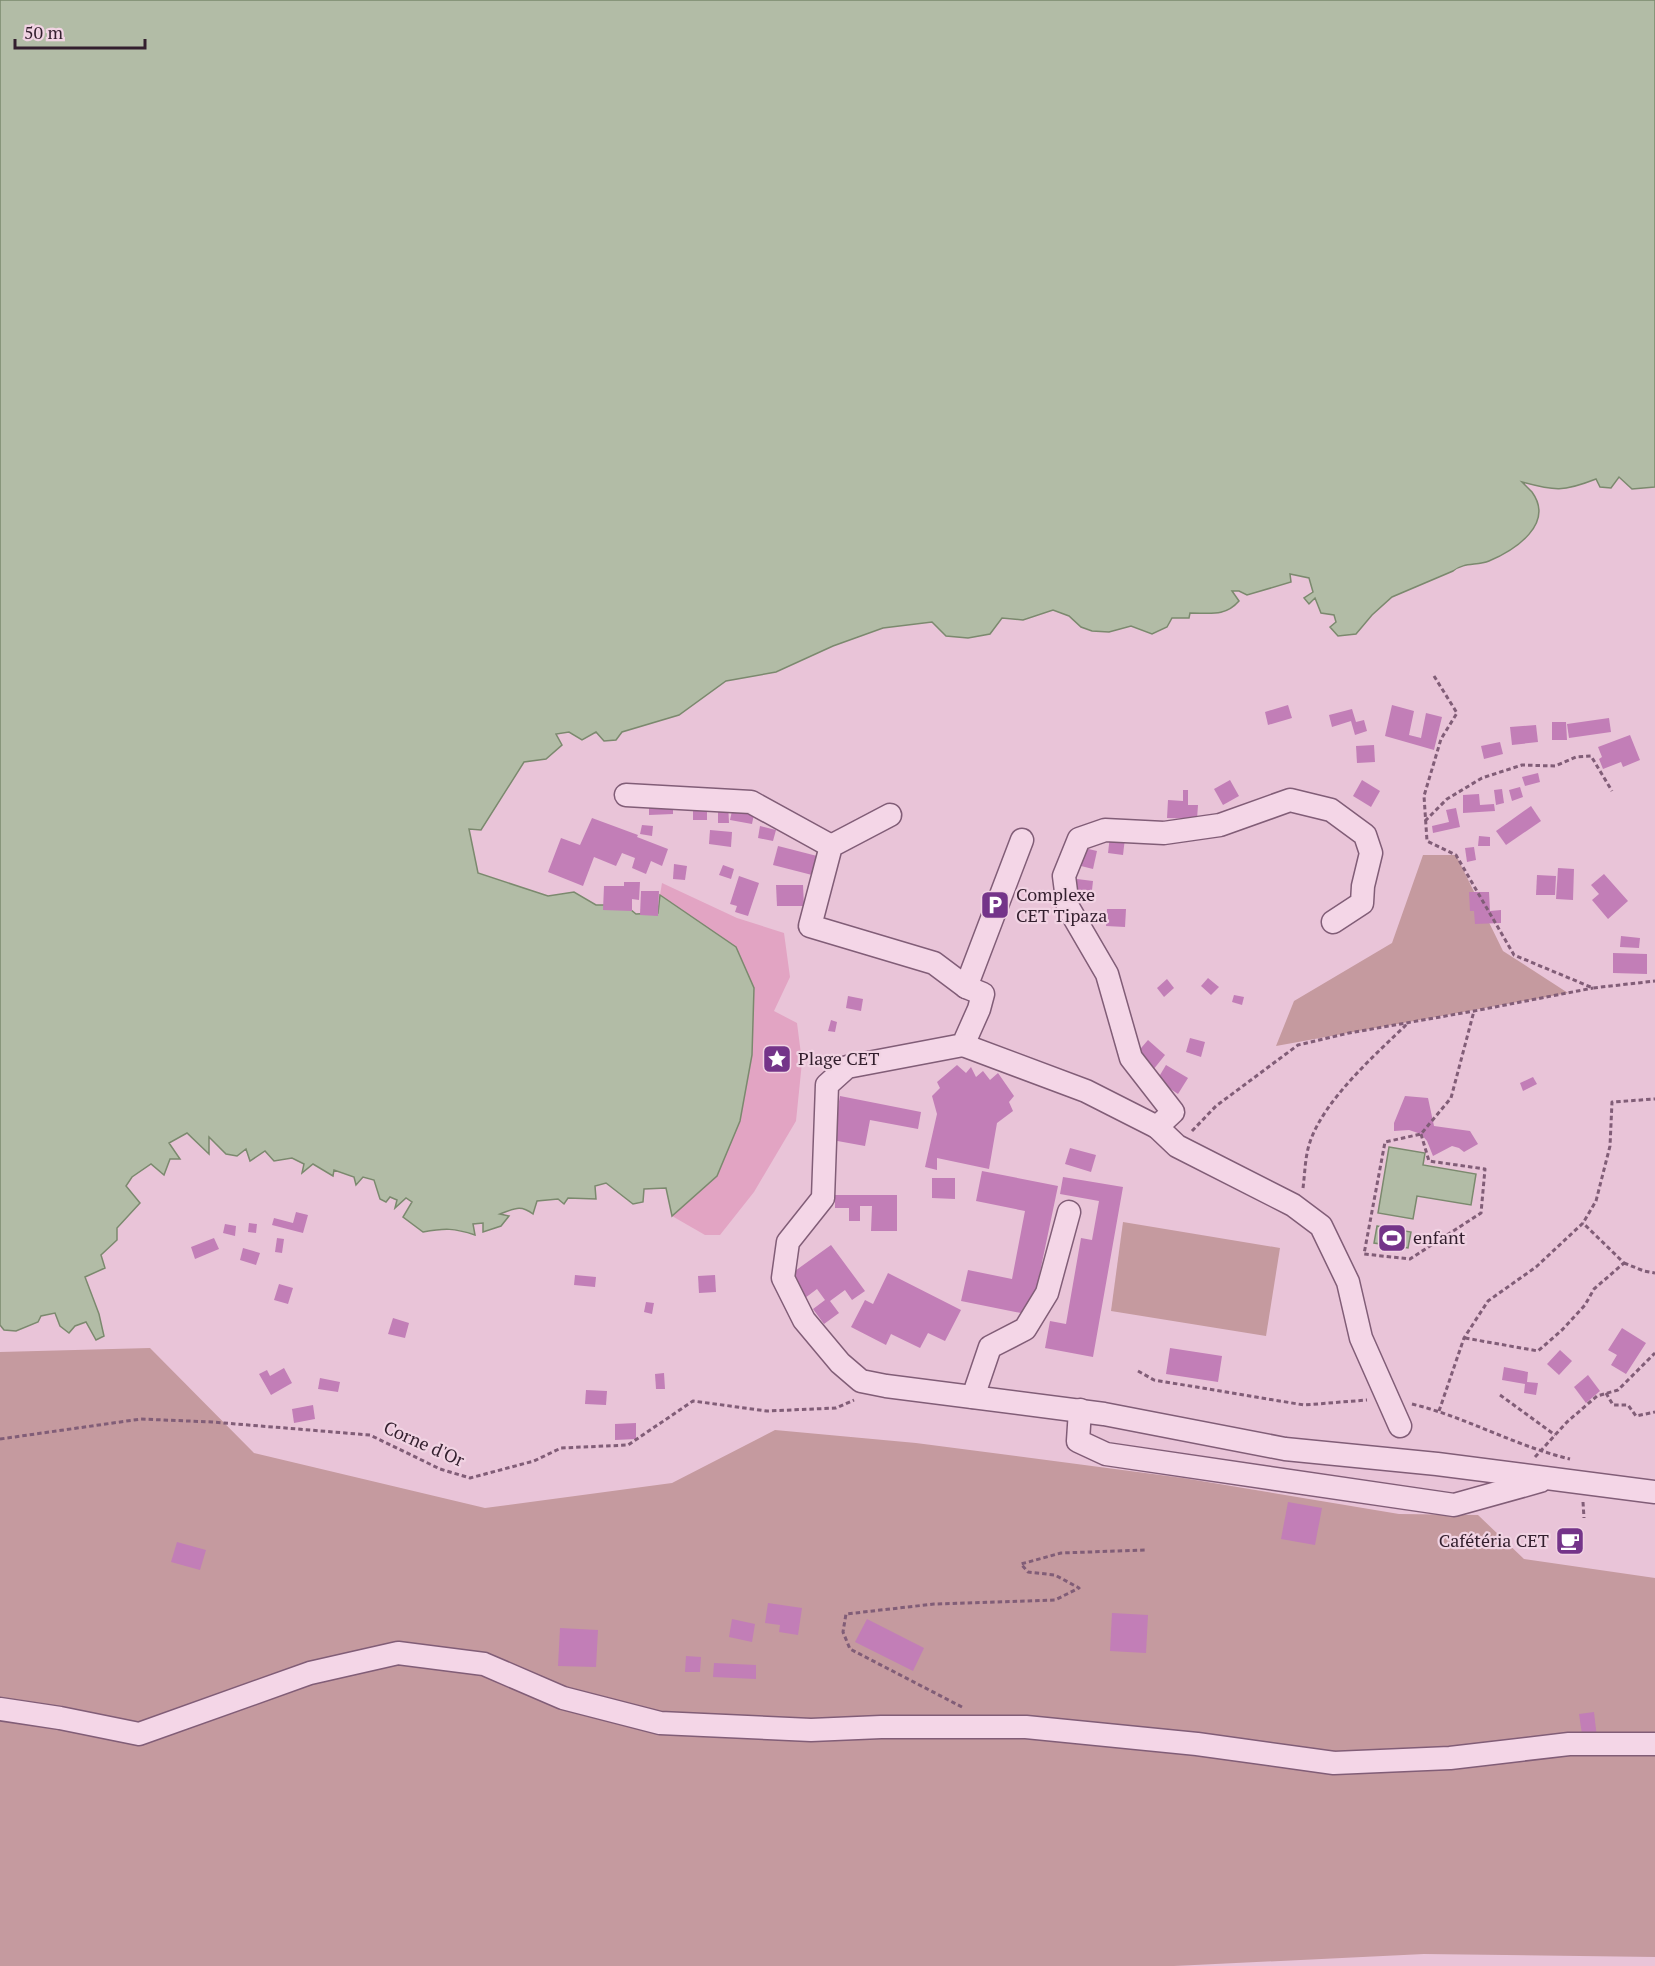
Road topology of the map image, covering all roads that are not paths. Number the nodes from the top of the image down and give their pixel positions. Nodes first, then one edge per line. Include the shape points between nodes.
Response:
1 (626, 795) dead end
2 (890, 815) dead end
3 (1022, 840) dead end
4 (831, 846) junction
5 (1333, 921) dead end
6 (966, 987) junction
7 (963, 1045) junction
8 (1157, 1127) junction
9 (1069, 1212) dead end
10 (973, 1397) junction
11 (1080, 1410) junction
12 (1400, 1426) dead end
13 (1551, 1478) junction
14 (1655, 1492) edge
15 (0, 1709) edge
16 (1655, 1744) edge

1 - 4 street via 751,802
2 - 4 street
3 - 6 street
4 - 6 street via 810,926 934,963
5 - 8 street via 1362,903 1371,853 1365,835 1331,810 1290,800 1220,825 1164,833 1105,830 1079,839 1064,876 1068,907 1107,974 1131,1058 1173,1112
6 - 7 street via 983,994
7 - 8 street via 1086,1091
7 - 10 street via 847,1067 827,1085 823,1198 788,1242 783,1278 804,1320 840,1363 861,1381
8 - 12 street via 1178,1146 1300,1210 1321,1227 1348,1282 1361,1338
9 - 10 street via 1047,1293 1025,1329 990,1347
10 - 11 street
11 - 13 street via 1285,1449
11 - 13 street via 1078,1441 1106,1454 1454,1505
13 - 14 street
15 - 16 street via 139,1734 310,1673 398,1653 484,1664 563,1698 660,1723 811,1731 1026,1727 1334,1763 1450,1758 1569,1744

